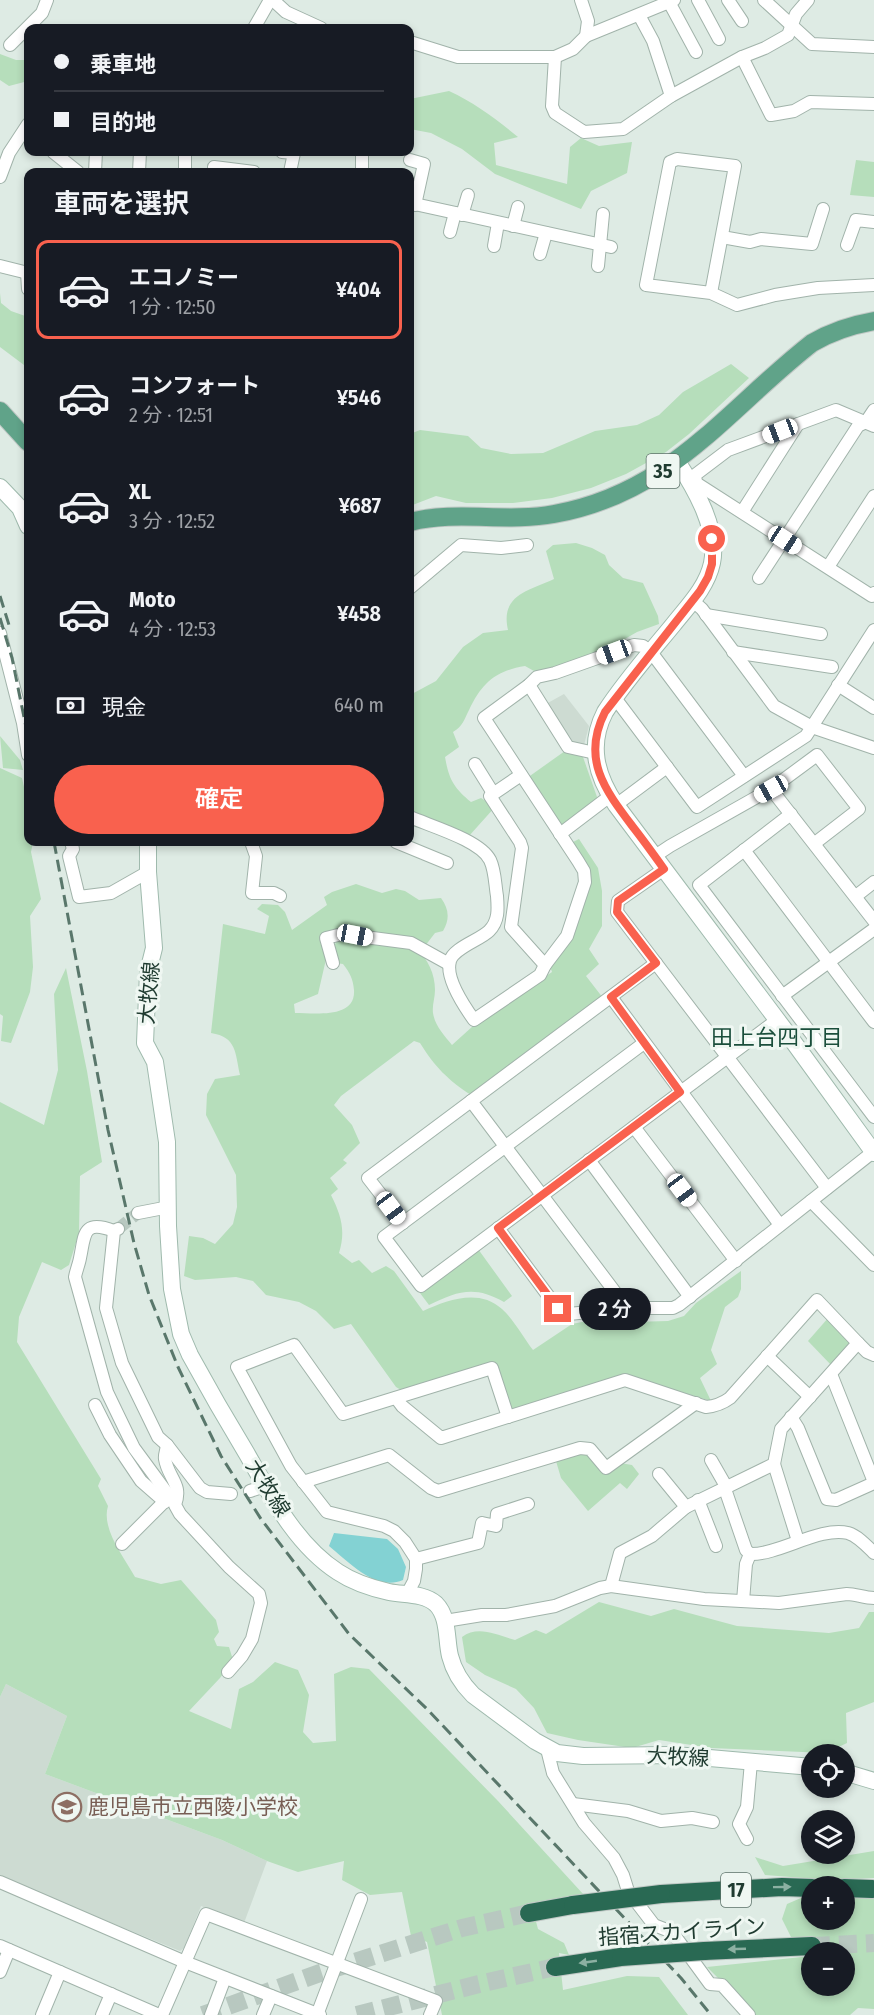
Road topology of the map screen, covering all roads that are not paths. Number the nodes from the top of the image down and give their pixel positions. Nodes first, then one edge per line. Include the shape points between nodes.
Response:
1 (47, 0) edge
2 (272, 0) edge
3 (581, 0) edge
4 (698, 0) edge
5 (728, 0) edge
6 (764, 0) edge
7 (808, 0) edge
8 (671, 1) edge
9 (639, 15) junction
10 (742, 21) dead end
11 (31, 24) edge
12 (257, 24) edge
13 (312, 24) edge
14 (792, 27) junction
15 (24, 31) edge
16 (586, 36) junction
17 (718, 39) dead end
18 (414, 43) edge
19 (10, 45) dead end
20 (874, 47) edge
21 (696, 52) dead end
22 (555, 57) junction
23 (742, 57) junction
24 (671, 96) junction
25 (874, 104) edge
26 (24, 133) edge
27 (58, 156) edge
28 (362, 156) dead end
29 (410, 160) dead end
30 (214, 166) dead end
31 (73, 168) edge
32 (227, 168) edge
33 (362, 168) edge
34 (0, 177) edge
35 (468, 195) dead end
36 (414, 197) edge
37 (414, 204) edge
38 (518, 207) dead end
39 (823, 209) dead end
40 (458, 214) junction
41 (603, 214) dead end
42 (874, 222) edge
43 (498, 223) junction
44 (513, 226) junction
45 (450, 232) dead end
46 (546, 233) junction
47 (722, 237) junction
48 (847, 245) dead end
49 (494, 246) dead end
50 (606, 246) junction
51 (540, 255) dead end
52 (0, 266) edge
53 (598, 266) dead end
54 (24, 272) edge
55 (874, 285) edge
56 (711, 293) junction
57 (874, 321) edge
58 (874, 410) edge
59 (0, 411) edge
60 (798, 424) junction
61 (870, 424) edge
62 (24, 438) edge
63 (676, 461) junction
64 (694, 484) junction
65 (0, 487) edge
66 (874, 496) edge
67 (742, 512) junction
68 (24, 517) edge
69 (414, 521) edge
70 (785, 540) junction
71 (527, 545) dead end
72 (828, 567) junction
73 (759, 578) dead end
74 (414, 585) edge
75 (874, 593) edge
76 (693, 601) junction
77 (706, 615) junction
78 (0, 633) edge
79 (821, 634) dead end
80 (872, 638) edge
81 (651, 652) junction
82 (733, 652) junction
83 (832, 667) dead end
84 (529, 685) junction
85 (838, 685) junction
86 (615, 698) junction
87 (874, 708) edge
88 (812, 727) junction
89 (24, 729) edge
90 (874, 748) edge
91 (595, 753) junction
92 (476, 764) dead end
93 (666, 767) junction
94 (521, 775) junction
95 (744, 776) junction
96 (771, 789) junction
97 (494, 793) junction
98 (613, 801) junction
99 (791, 814) junction
100 (414, 819) edge
101 (560, 834) junction
102 (815, 843) junction
103 (72, 846) edge
104 (148, 846) edge
105 (252, 846) edge
106 (406, 846) edge
107 (744, 850) junction
108 (447, 863) dead end
109 (659, 863) junction
110 (148, 872) junction
111 (874, 882) edge
112 (280, 896) dead end
113 (856, 896) junction
114 (874, 921) edge
115 (874, 929) edge
116 (829, 962) junction
117 (333, 963) dead end
118 (656, 963) junction
119 (449, 964) junction
120 (545, 965) junction
121 (782, 996) junction
122 (611, 997) junction
123 (777, 1020) junction
124 (874, 1022) edge
125 (644, 1043) junction
126 (727, 1057) junction
127 (680, 1092) junction
128 (471, 1101) junction
129 (874, 1118) edge
130 (634, 1127) junction
131 (506, 1147) junction
132 (873, 1152) edge
133 (589, 1160) junction
134 (827, 1188) junction
135 (542, 1196) junction
136 (811, 1201) junction
137 (169, 1207) junction
138 (138, 1213) tunnel mouth
139 (402, 1223) junction
140 (780, 1225) junction
141 (498, 1228) junction
142 (736, 1261) junction
143 (874, 1265) edge
144 (690, 1297) junction
145 (627, 1308) junction
146 (858, 1343) junction
147 (874, 1355) edge
148 (767, 1356) junction
149 (831, 1374) junction
150 (810, 1397) junction
151 (396, 1398) junction
152 (696, 1403) junction
153 (95, 1405) dead end
154 (508, 1417) junction
155 (791, 1417) junction
156 (168, 1445) junction
157 (711, 1460) dead end
158 (774, 1464) junction
159 (659, 1474) dead end
160 (303, 1482) junction
161 (874, 1483) edge
162 (726, 1488) junction
163 (231, 1494) dead end
164 (698, 1500) junction
165 (170, 1501) junction
166 (528, 1504) dead end
167 (686, 1507) junction
168 (798, 1541) junction
169 (122, 1544) dead end
170 (716, 1546) dead end
171 (874, 1553) edge
172 (750, 1554) junction
173 (416, 1559) junction
174 (611, 1586) junction
175 (407, 1594) junction
176 (874, 1598) edge
177 (743, 1601) junction
178 (445, 1621) junction
179 (228, 1672) dead end
180 (547, 1749) junction
181 (751, 1762) junction
182 (801, 1766) edge
183 (855, 1775) edge
184 (874, 1781) edge
185 (573, 1804) junction
186 (713, 1822) dead end
187 (747, 1839) dead end
188 (0, 1882) edge
189 (801, 1888) edge
190 (855, 1888) edge
191 (872, 1889) dead end
192 (361, 1899) dead end
193 (529, 1913) tunnel mouth
194 (801, 1947) tunnel mouth
195 (5, 1948) edge
196 (185, 1962) junction
197 (336, 1964) junction
198 (555, 1967) tunnel mouth
199 (0, 1972) edge
200 (60, 1972) junction
201 (225, 1978) junction
202 (111, 1994) junction
203 (271, 1996) junction
204 (42, 2015) edge
205 (102, 2015) edge
206 (160, 2015) edge
207 (211, 2015) edge
208 (263, 2015) edge
209 (318, 2015) edge
210 (430, 2015) edge
211 (749, 2015) edge

1 - 11 street via 42,13
2 - 12 street
2 - 13 street via 286,12
3 - 16 street via 588,21
4 - 17 street
5 - 10 street
6 - 14 street
7 - 14 street via 796,14
8 - 9 street
8 - 21 street
9 - 16 street
9 - 24 street via 653,41
14 - 20 street via 812,44
14 - 23 street via 788,35
15 - 19 street
16 - 22 street via 573,49
18 - 22 street via 458,57
22 - 24 street via 555,114 584,132 623,129
23 - 24 street
23 - 25 street via 771,115 794,111 810,102
26 - 34 street via 9,153
27 - 31 street
28 - 33 street
29 - 36 street via 424,164
30 - 32 street
35 - 40 street
37 - 40 street
38 - 44 street
39 - 47 street via 812,244
40 - 43 street
40 - 45 street
41 - 50 street
42 - 48 street via 856,220
43 - 44 street
43 - 49 street
44 - 46 street
46 - 50 street
46 - 51 street
47 - 56 street
47 - 56 street via 735,166 677,159 670,162 646,285
50 - 53 street
52 - 54 street
55 - 56 street via 818,288 736,305
57 - 63 main road, 35 via 828,333 812,343
58 - 61 street
59 - 62 main road
60 - 61 street via 836,410
60 - 64 street via 728,450 695,475
60 - 67 street
61 - 70 street via 858,426
63 - 64 street
63 - 69 main road, 35 via 626,492 553,514 444,516
64 - 67 street
64 - 76 street via 713,552 708,577
65 - 68 street
66 - 72 street
67 - 70 street
70 - 72 street
70 - 73 street
71 - 74 street via 460,545
72 - 75 street via 872,596
76 - 77 street
76 - 81 street
77 - 79 street
77 - 82 street
78 - 89 street
80 - 85 street
81 - 84 street via 634,645 537,677
81 - 86 street
81 - 95 street
82 - 83 street
82 - 88 street via 774,706
84 - 91 street via 568,747
84 - 94 street via 484,718
85 - 87 street
85 - 88 street
86 - 91 street via 598,728
86 - 93 street
88 - 90 street
88 - 95 street via 806,736
91 - 98 street via 599,776
92 - 97 street
93 - 95 street via 697,807
93 - 98 street
94 - 97 street
94 - 101 street
96 - 99 street
96 - 102 street via 817,755 859,809
96 - 109 street via 670,846
97 - 120 street via 490,795 522,848 511,927
98 - 101 street
98 - 109 street
99 - 102 street
99 - 107 street
100 - 119 street via 477,846 493,868 498,909 494,925 488,933 456,952
101 - 120 street via 584,870 585,882 567,936
102 - 113 street
103 - 110 street via 69,856 79,897 111,893
104 - 110 street, 大牧線
105 - 112 street via 256,856 252,893 274,892
106 - 108 street
107 - 116 street
107 - 121 street via 699,885
109 - 118 street via 618,901 617,912
109 - 123 street
110 - 137 street, 大牧線 via 154,948 148,972 144,1032 154,1062 167,1142
111 - 113 street
113 - 114 street
115 - 116 street
116 - 121 street
116 - 124 street
117 - 119 street via 326,938 342,934 411,943
118 - 122 street
118 - 126 street
119 - 120 street via 454,987 474,1020 540,975
121 - 129 street
122 - 125 street
122 - 128 street
123 - 126 street
123 - 132 street
125 - 127 street
125 - 131 street
126 - 127 street
126 - 134 street
127 - 130 street
127 - 140 street
128 - 131 street
128 - 139 street via 368,1178
130 - 133 street
130 - 142 street
131 - 135 street
131 - 139 street
132 - 134 street
133 - 135 street
133 - 144 street
134 - 136 street
135 - 141 street
135 - 145 street
136 - 140 street
136 - 143 street
137 - 138 street
137 - 175 street, 大牧線 via 172,1289 181,1334 258,1488 313,1551 338,1573 364,1585
139 - 141 street via 384,1237 421,1286
140 - 142 street
141 - 145 street via 558,1309 569,1314
142 - 144 street
144 - 145 street via 673,1308
146 - 147 street
146 - 148 street via 818,1300
146 - 149 street
148 - 150 street
148 - 152 street via 723,1404 706,1407
149 - 150 street
149 - 161 street
150 - 155 street
151 - 154 street via 441,1438
151 - 154 street via 492,1368
151 - 160 street via 343,1414 294,1345 237,1367
152 - 154 street via 625,1380
152 - 160 street via 606,1467 590,1449 580,1449 438,1491 389,1455
153 - 165 street via 141,1481
155 - 158 street via 781,1429
155 - 161 street via 826,1499 836,1500
156 - 163 street via 200,1488
156 - 165 street via 165,1458 178,1496
156 - 165 street via 158,1437 122,1363 109,1318 106,1295 116,1230 92,1227 83,1236 75,1277 107,1392 134,1448
157 - 162 street
158 - 162 street
158 - 168 street
159 - 167 street
160 - 173 street via 327,1512 394,1531
162 - 164 street
162 - 172 street
164 - 167 street
164 - 170 street
165 - 169 street
165 - 179 street via 259,1594 261,1603 252,1639
166 - 173 street via 497,1514 496,1526 482,1523 478,1542
167 - 174 street via 652,1536 620,1553
168 - 171 street via 847,1533
168 - 172 street
172 - 177 street
173 - 175 street via 414,1581
174 - 177 street
174 - 178 street via 555,1606
175 - 178 street, 大牧線 via 436,1604
176 - 177 street via 847,1594 779,1603
178 - 180 street, 大牧線 via 453,1668 465,1687
180 - 181 street, 大牧線 via 568,1755 657,1754
180 - 185 street via 553,1773
181 - 182 street, 大牧線
181 - 187 street via 747,1807 739,1824
183 - 184 street
185 - 186 street via 628,1811 661,1821 692,1818
185 - 211 street via 614,1858 628,1891 654,1925 672,1932 710,1984 722,1985
188 - 196 street
193 -> 189 highway, 指宿スカイライン / 17, bridge via 661,1894
190 - 191 highway
192 - 197 street
194 -> 198 highway, 指宿スカイライン, bridge via 621,1957
195 - 199 street
195 - 200 street
196 - 197 street via 206,1914
196 - 201 street
196 - 206 street
197 - 209 street
197 - 210 street via 436,2001
200 - 202 street
200 - 204 street
201 - 203 street
201 - 207 street
202 - 205 street
202 - 206 street
203 - 208 street
203 - 209 street

